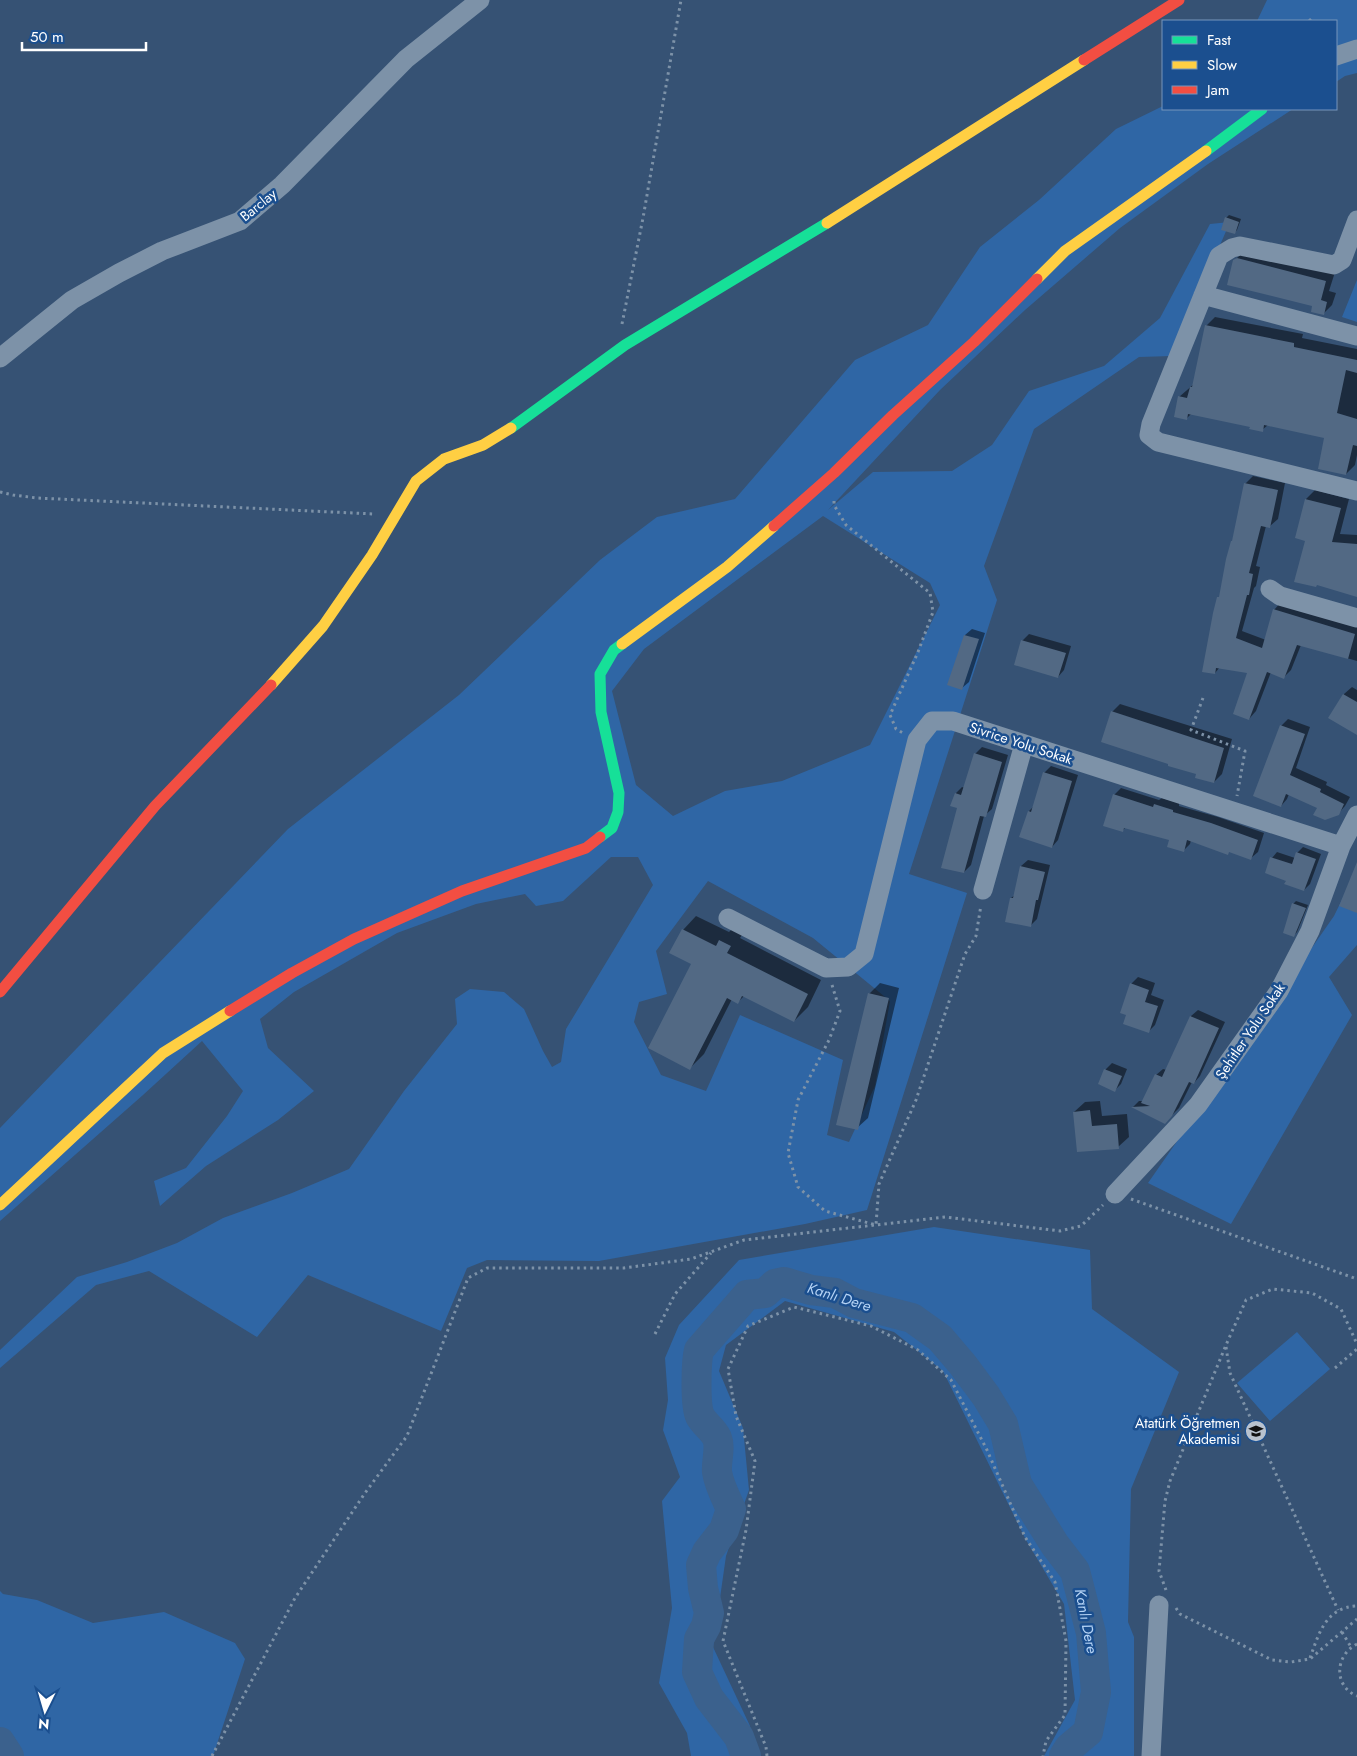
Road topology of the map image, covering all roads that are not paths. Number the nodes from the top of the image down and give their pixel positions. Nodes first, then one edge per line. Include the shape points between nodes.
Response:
1 (480, 0) edge
2 (1178, 0) edge
3 (1357, 49) edge
4 (1337, 56) edge
5 (1261, 110) edge
6 (1357, 220) edge
7 (1203, 295) junction
8 (1357, 336) edge
9 (0, 358) edge
10 (1357, 491) edge
11 (1270, 589) dead end
12 (1357, 618) edge
13 (1024, 744) junction
14 (1357, 815) edge
15 (1341, 846) junction
16 (984, 890) road end
17 (728, 918) dead end
18 (0, 992) edge
19 (1115, 1194) road end
20 (0, 1205) edge
21 (1166, 1601) road end
22 (1151, 1756) edge

1 - 9 street, Barclay via 406,59 282,185 240,221 119,273 72,300
2 - 18 street via 816,229 625,345 483,446 444,459 416,481 372,555 323,626 155,806
3 - 4 street
5 - 20 street via 1065,251 834,474 727,567 614,650 600,674 601,712 619,793 618,812 612,828 586,848 462,891 354,939 163,1053
6 - 7 street via 1342,260 1334,264 1240,246 1232,248 1219,256
7 - 8 street
7 - 10 street via 1150,424 1149,435 1158,442
11 - 12 street via 1280,596
13 - 15 street, Sivrice Yolu Sokak
13 - 16 street
13 - 17 street, Sivrice Yolu Sokak via 953,722 932,721 917,740 864,954 848,967 826,968
14 - 15 street, Şehitler Yolu Sokak
15 - 19 street, Şehitler Yolu Sokak via 1310,931 1279,991 1198,1105
21 - 22 street

